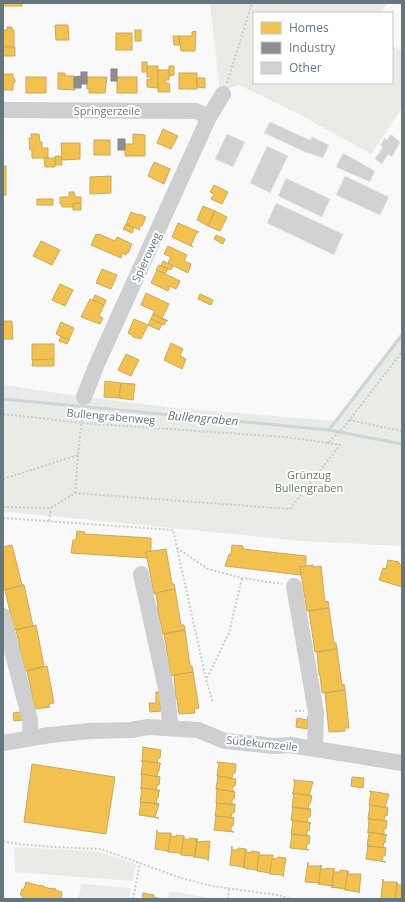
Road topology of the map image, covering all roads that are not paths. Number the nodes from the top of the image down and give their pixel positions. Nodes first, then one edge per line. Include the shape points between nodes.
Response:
1 (224, 94) road end
2 (3, 110) edge
3 (209, 117) junction
4 (84, 397) dead end
5 (141, 574) dead end
6 (294, 586) road end
7 (3, 616) edge
8 (169, 728) junction
9 (31, 738) junction
10 (3, 743) edge
11 (315, 749) junction
12 (402, 763) edge

1 - 3 street, Spieroweg
2 - 3 street, Springerzeile via 196,111
3 - 4 street, Spieroweg
5 - 8 street via 167,694
6 - 11 street via 316,712
7 - 9 street via 30,720
8 - 9 street, Südekumzeile via 148,727
8 - 11 street, Südekumzeile via 198,730 225,740
9 - 10 street, Südekumzeile
11 - 12 street, Südekumzeile

